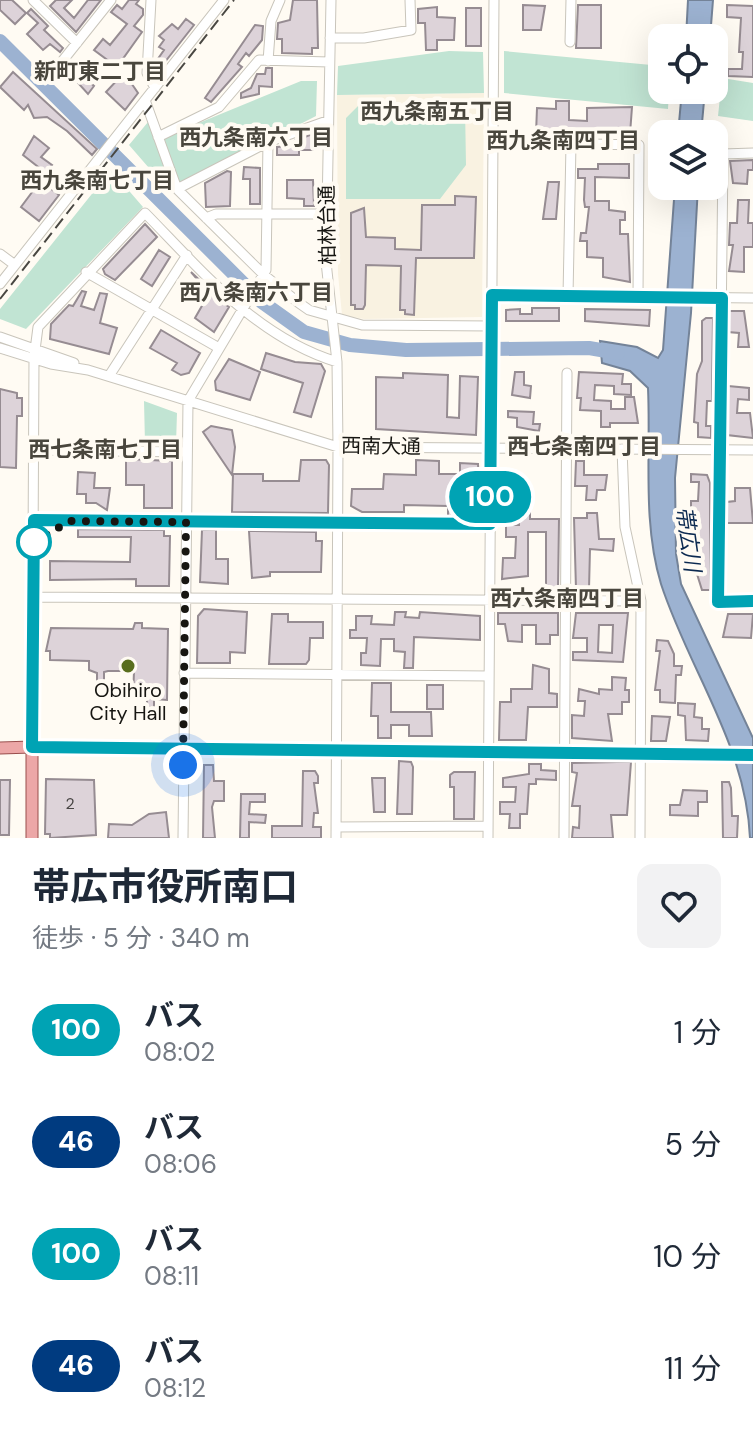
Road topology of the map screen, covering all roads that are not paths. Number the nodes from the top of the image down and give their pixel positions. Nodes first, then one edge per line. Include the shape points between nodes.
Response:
1 (33, 0) edge
2 (111, 0) edge
3 (151, 0) edge
4 (224, 0) edge
5 (280, 0) edge
6 (331, 0) edge
7 (410, 0) edge
8 (494, 0) edge
9 (571, 0) edge
10 (330, 38) junction
11 (570, 42) dead end
12 (77, 43) junction
13 (268, 61) junction
14 (329, 62) junction
15 (60, 64) dead end
16 (155, 88) junction
17 (145, 100) junction
18 (327, 121) junction
19 (158, 137) junction
20 (268, 142) junction
21 (494, 142) junction
22 (571, 144) junction
23 (753, 153) edge
24 (177, 189) junction
25 (269, 214) junction
26 (326, 214) junction
27 (206, 218) junction
28 (0, 254) edge
29 (187, 255) junction
30 (15, 265) junction
31 (86, 272) junction
32 (262, 279) junction
33 (0, 284) edge
34 (492, 295) junction
35 (568, 296) junction
36 (638, 297) junction
37 (722, 298) junction
38 (753, 298) edge
39 (245, 307) junction
40 (150, 311) junction
41 (332, 321) junction
42 (491, 330) junction
43 (0, 337) edge
44 (0, 348) edge
45 (219, 348) junction
46 (34, 353) junction
47 (336, 358) junction
48 (567, 373) dead end
49 (109, 376) junction
50 (188, 401) junction
51 (338, 447) junction
52 (489, 447) junction
53 (567, 449) junction
54 (622, 449) junction
55 (35, 450) junction
56 (719, 450) junction
57 (753, 450) edge
58 (186, 452) junction
59 (34, 520) junction
60 (186, 522) junction
61 (337, 523) junction
62 (490, 524) junction
63 (33, 597) junction
64 (184, 598) junction
65 (338, 599) junction
66 (489, 599) junction
67 (566, 601) junction
68 (641, 601) junction
69 (753, 601) edge
70 (184, 673) junction
71 (337, 675) junction
72 (489, 676) junction
73 (32, 747) junction
74 (0, 748) edge
75 (184, 749) junction
76 (336, 751) junction
77 (489, 752) junction
78 (566, 753) junction
79 (641, 753) junction
80 (753, 755) edge
81 (488, 826) junction
82 (336, 827) junction
83 (32, 838) edge
84 (183, 838) edge
85 (336, 838) edge
86 (488, 838) edge
87 (564, 838) edge
88 (640, 838) edge

1 - 12 street
2 - 12 street
3 - 16 street via 147,73
4 - 16 street
5 - 13 street via 271,21
6 - 10 street, 柏林台通
7 - 10 street via 411,30
8 - 21 street
9 - 11 street
10 - 14 street, 柏林台通
12 - 15 street
13 - 14 street
13 - 19 street via 251,66 219,107
14 - 18 street, 柏林台通
16 - 17 street
17 - 19 street
17 - 30 street
18 - 20 street
18 - 26 street, 柏林台通
19 - 24 street
20 - 24 street
20 - 25 street
21 - 22 street
21 - 34 street
22 - 35 street
22 - 36 street via 639,145
23 - 37 street via 723,154
24 - 27 street
25 - 26 street
25 - 27 street
25 - 32 street
26 - 41 street, 柏林台通
27 - 32 street
28 - 30 street
29 - 31 street via 145,213
29 - 39 street
29 - 40 street
30 - 33 street
31 - 40 street
31 - 46 street via 38,327
32 - 39 street
32 - 41 street
34 - 35 street
34 - 42 street
35 - 36 street
36 - 37 street
37 - 38 street
37 - 56 street
39 - 45 street
39 - 47 street via 289,344
40 - 45 street
40 - 49 street
41 - 42 street
41 - 47 street, 柏林台通
42 - 52 street
43 - 46 street, 西南大通
44 - 46 street, 西南大通
45 - 50 street
46 - 49 street, 西南大通
46 - 55 street
47 - 51 street, 柏林台通
48 - 53 street
49 - 50 street, 西南大通
50 - 51 street, 西南大通
50 - 58 street
51 - 52 street, 西南大通
51 - 61 street, 柏林台通
52 - 53 street, 西南大通
52 - 62 street
53 - 54 street, 西南大通
53 - 67 street
54 - 56 street, 西南大通
54 - 68 street via 625,527
55 - 58 street
55 - 59 street
56 - 57 street, 西南大通
56 - 69 street via 718,602
58 - 60 street
59 - 60 street
59 - 63 street
60 - 61 street
60 - 64 street
61 - 62 street
61 - 65 street, 柏林台通
62 - 66 street
63 - 64 street
63 - 73 street
64 - 65 street
64 - 70 street
65 - 66 street
65 - 71 street, 柏林台通
66 - 67 street
66 - 72 street
67 - 68 street
67 - 78 street
68 - 79 street
70 - 71 street
70 - 75 street
71 - 72 street
71 - 76 street, 柏林台通
72 - 77 street
73 - 74 main road
73 - 75 street
73 - 83 main road
75 - 76 street
75 - 84 street
76 - 77 street
76 - 82 street, 柏林台通
77 - 78 street
77 - 81 street
78 - 79 street
78 - 87 street
79 - 80 street
79 - 88 street
81 - 82 street
81 - 86 street
82 - 85 street, 柏林台通

